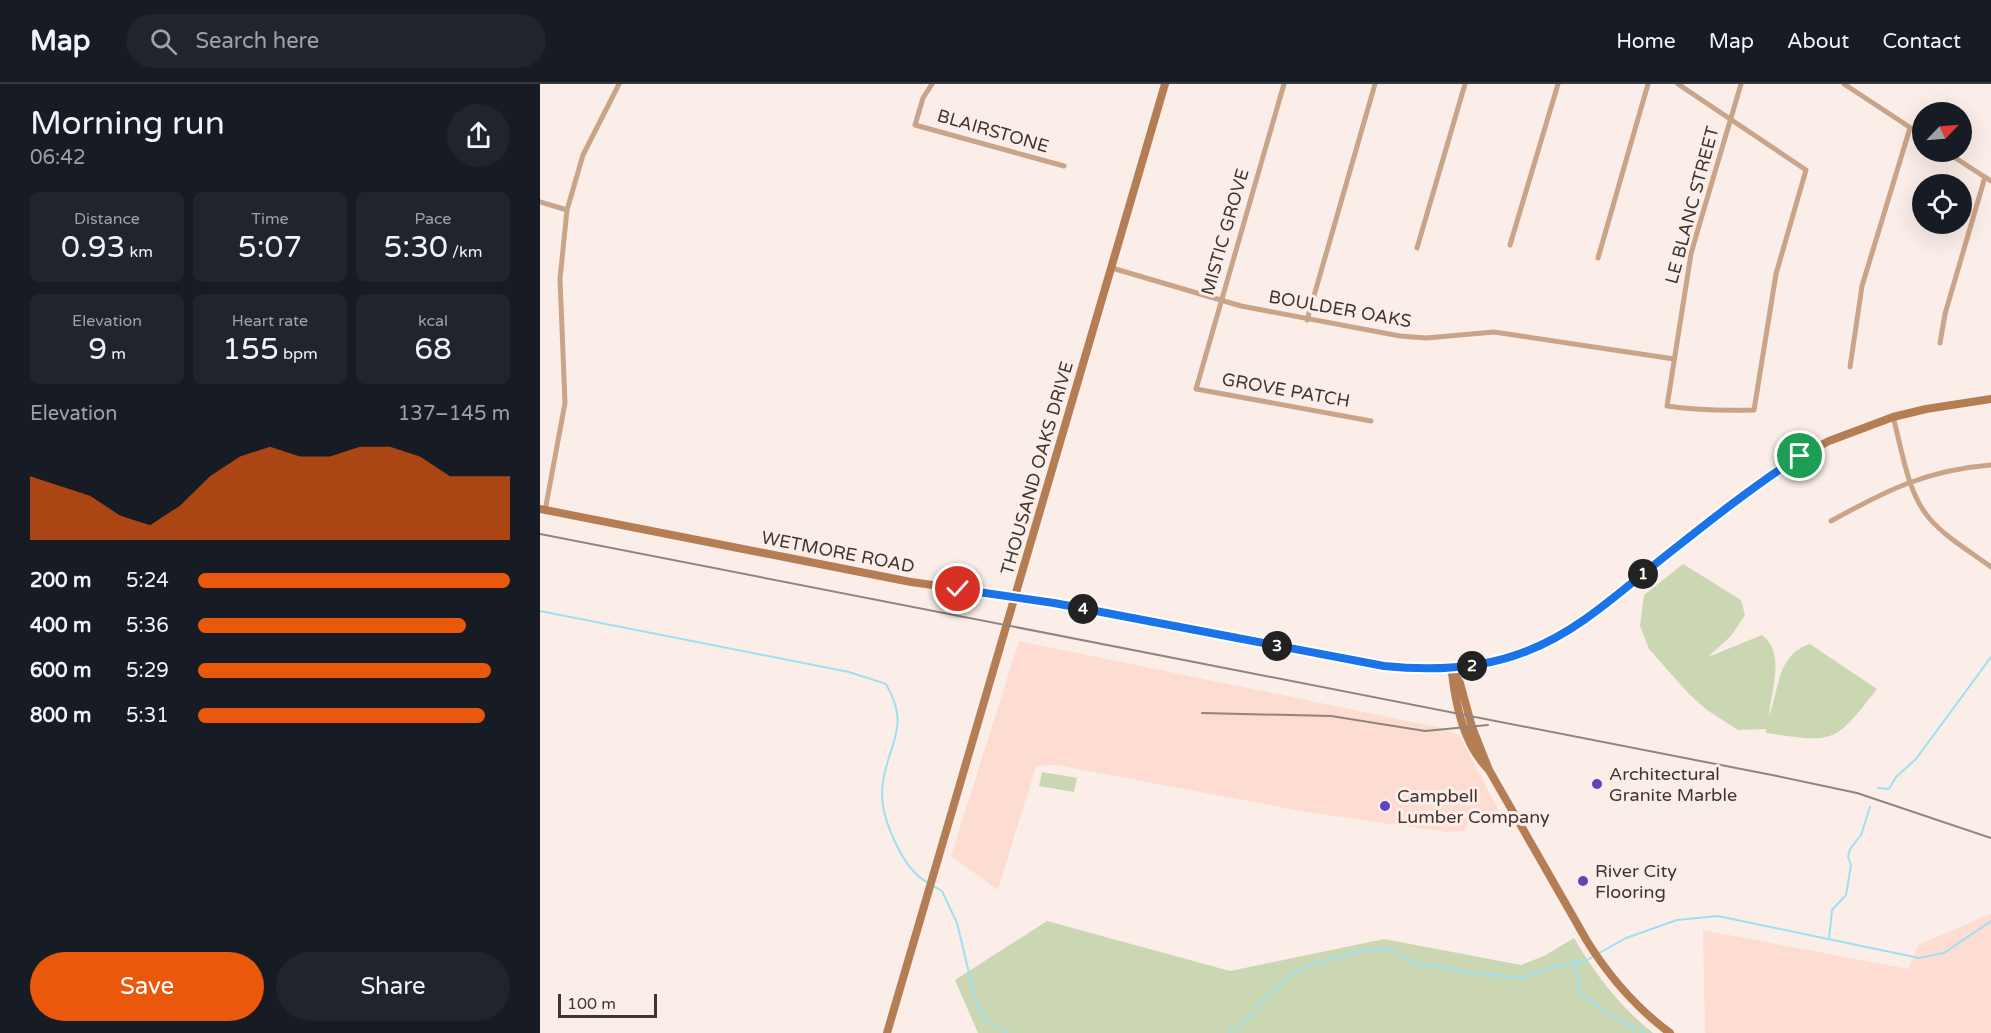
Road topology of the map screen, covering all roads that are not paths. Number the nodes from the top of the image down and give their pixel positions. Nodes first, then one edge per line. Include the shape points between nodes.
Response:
1 (619, 84) edge
2 (932, 84) edge
3 (1165, 84) edge
4 (1284, 84) edge
5 (1375, 84) edge
6 (1465, 84) edge
7 (1558, 84) edge
8 (1648, 84) edge
9 (1678, 84) edge
10 (1741, 84) edge
11 (1844, 84) edge
12 (1730, 119) junction
13 (1910, 128) joint
14 (1962, 162) edge
15 (1064, 166) dead end
16 (1988, 179) edge
17 (540, 202) edge
18 (567, 210) junction
19 (1510, 245) dead end
20 (1417, 248) dead end
21 (1598, 258) dead end
22 (1112, 268) junction
23 (1221, 301) junction
24 (1307, 320) junction
25 (1940, 343) dead end
26 (1674, 359) junction
27 (1850, 367) dead end
28 (1196, 389) joint
29 (1991, 399) edge
30 (1893, 417) junction
31 (1371, 421) dead end
32 (1991, 465) edge
33 (1911, 480) junction
34 (543, 510) edge
35 (1831, 521) dead end
36 (1991, 567) edge
37 (1016, 596) junction
38 (1451, 668) junction
39 (887, 1033) edge
40 (1670, 1033) edge

1 - 18 street via 583,155
2 - 15 street, BLAIRSTONE via 915,125
3 - 22 main road, THOUSAND OAKS DRIVE
4 - 23 street, MISTIC GROVE
5 - 24 street
6 - 20 street
7 - 19 street
8 - 21 street
9 - 12 street
10 - 12 street, LE BLANC STREET
11 - 13 street
12 - 26 street, LE BLANC STREET via 1691,254
12 - 26 street, LE BLANC STREET via 1806,170 1776,274 1754,410 1701,411 1667,406
13 - 27 street via 1862,286
14 - 16 street
16 - 25 street via 1945,314
17 - 18 street
18 - 34 street via 560,279 565,403
22 - 23 street, BOULDER OAKS
22 - 37 main road, THOUSAND OAKS DRIVE
23 - 24 street, BOULDER OAKS
23 - 28 street, MISTIC GROVE
24 - 26 street, BOULDER OAKS via 1413,338 1471,332 1517,334
28 - 31 street, GROVE PATCH
29 - 30 main road, WETMORE ROAD
30 - 33 street
30 - 38 main road, WETMORE ROAD via 1829,441 1760,482 1571,630 1510,657
32 - 33 street
33 - 35 street
33 - 36 street via 1929,518
34 - 37 main road, WETMORE ROAD via 911,582
37 - 38 main road, WETMORE ROAD via 1384,666
37 - 39 main road, THOUSAND OAKS DRIVE
38 - 40 main road via 1464,728 1478,758 1489,770 1587,941 1627,997

